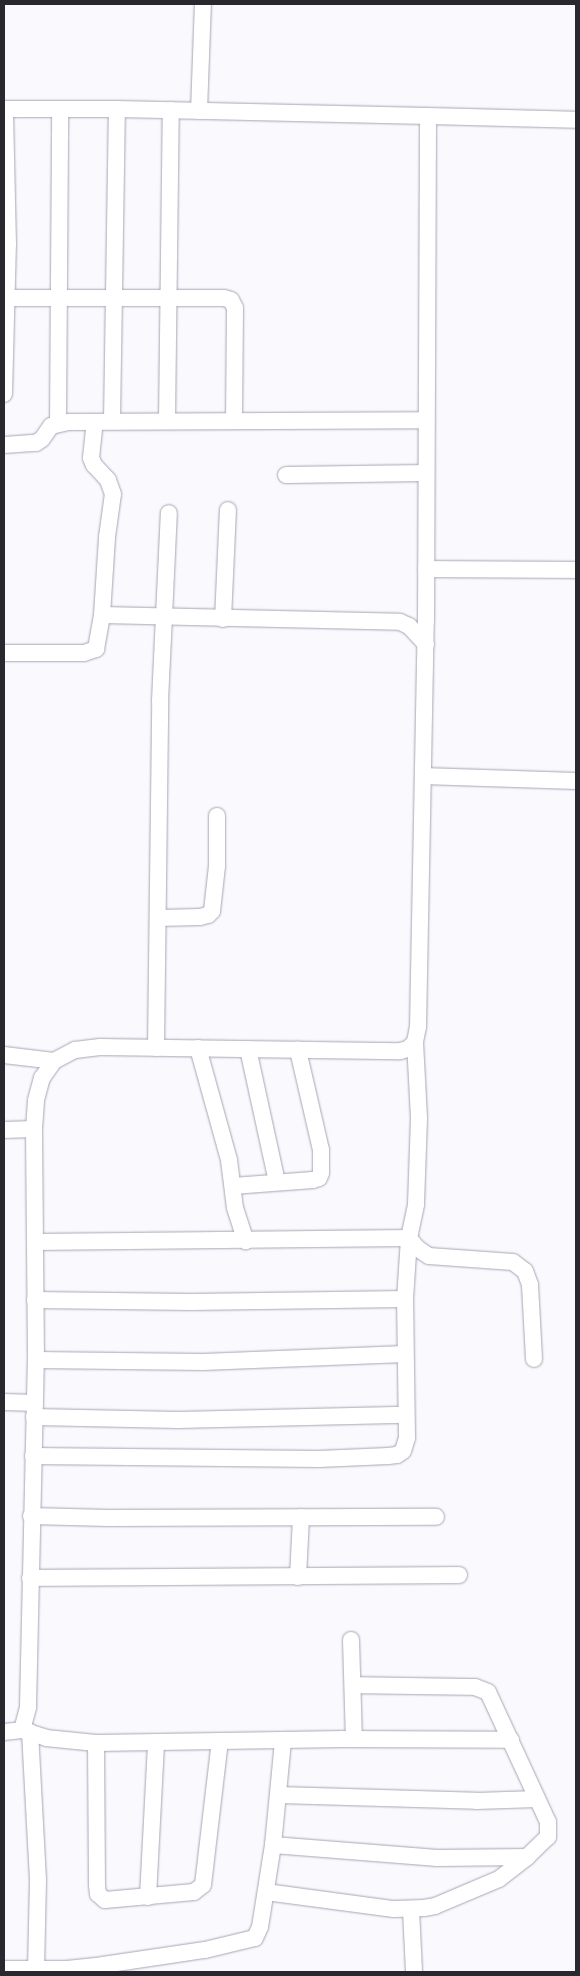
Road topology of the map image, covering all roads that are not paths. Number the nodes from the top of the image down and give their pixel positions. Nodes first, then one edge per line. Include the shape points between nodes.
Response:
1 (203, 4) edge
2 (5, 109) edge
3 (60, 109) junction
4 (117, 109) junction
5 (171, 110) junction
6 (200, 111) junction
7 (428, 116) junction
8 (576, 120) edge
9 (6, 298) junction
10 (169, 299) junction
11 (59, 300) junction
12 (114, 300) junction
13 (4, 394) edge
14 (167, 420) junction
15 (234, 420) junction
16 (426, 420) junction
17 (112, 421) junction
18 (95, 422) junction
19 (58, 423) junction
20 (4, 445) edge
21 (426, 473) junction
22 (286, 475) dead end
23 (228, 510) dead end
24 (170, 513) dead end
25 (426, 569) junction
26 (576, 570) edge
27 (102, 615) junction
28 (164, 617) junction
29 (223, 619) junction
30 (426, 644) junction
31 (4, 653) edge
32 (423, 776) junction
33 (576, 781) edge
34 (217, 816) dead end
35 (159, 918) junction
36 (415, 1042) junction
37 (156, 1048) junction
38 (198, 1048) junction
39 (248, 1049) junction
40 (298, 1050) junction
41 (4, 1055) edge
42 (54, 1061) junction
43 (34, 1129) junction
44 (4, 1130) edge
45 (277, 1182) junction
46 (233, 1186) junction
47 (409, 1238) junction
48 (35, 1242) junction
49 (246, 1242) junction
50 (405, 1299) junction
51 (35, 1300) junction
52 (405, 1354) junction
53 (534, 1359) dead end
54 (36, 1360) junction
55 (4, 1402) edge
56 (34, 1410) junction
57 (406, 1414) junction
58 (33, 1456) junction
59 (31, 1516) junction
60 (301, 1517) junction
61 (436, 1517) dead end
62 (459, 1575) dead end
63 (298, 1577) junction
64 (30, 1578) junction
65 (352, 1640) dead end
66 (352, 1685) junction
67 (26, 1731) junction
68 (4, 1732) edge
69 (354, 1739) junction
70 (511, 1740) junction
71 (220, 1741) junction
72 (283, 1741) junction
73 (156, 1742) junction
74 (96, 1743) junction
75 (279, 1795) junction
76 (537, 1799) junction
77 (274, 1845) junction
78 (528, 1857) junction
79 (266, 1892) junction
80 (148, 1897) junction
81 (411, 1910) junction
82 (4, 1969) edge
83 (36, 1969) junction
84 (414, 1972) edge

1 - 6 street
2 - 3 street
2 - 9 street
3 - 4 street
3 - 11 street
4 - 5 street
4 - 12 street
5 - 6 street
5 - 10 street
6 - 7 street
7 - 8 street
7 - 16 street
9 - 11 street
9 - 13 street
10 - 12 street
10 - 14 street
10 - 15 street via 224,298 233,303
11 - 12 street
11 - 19 street
12 - 17 street
14 - 15 street
14 - 17 street
15 - 16 street
16 - 21 street
17 - 18 street
18 - 19 street
18 - 27 street via 91,458 108,480 113,494 104,560
19 - 20 street via 36,443
21 - 22 street
21 - 25 street
23 - 29 street
24 - 28 street
25 - 26 street
25 - 30 street
27 - 28 street
27 - 31 street via 99,642 96,650 91,652
28 - 29 street
28 - 35 street via 160,702
29 - 30 street via 400,622 409,626
30 - 32 street
32 - 33 street
32 - 36 street via 418,1027
34 - 35 street via 217,866 212,911 200,918
35 - 37 street
36 - 40 street via 400,1051
36 - 47 street via 419,1118 417,1185
37 - 38 street
37 - 42 street via 74,1050
38 - 39 street
38 - 46 street via 229,1160
39 - 40 street
39 - 45 street
40 - 45 street via 321,1150 322,1173 313,1180
41 - 42 street
42 - 43 street via 42,1078 36,1100
43 - 44 street
43 - 48 street
45 - 46 street
46 - 49 street via 235,1208
47 - 49 street
47 - 50 street
47 - 53 street via 429,1256 519,1264 525,1270 530,1285
48 - 49 street
48 - 51 street
50 - 51 street
50 - 52 street
51 - 54 street
52 - 54 street via 203,1362
52 - 57 street
54 - 56 street
55 - 56 street
56 - 57 street via 178,1420
56 - 58 street
57 - 58 street via 406,1445 397,1455 319,1459
58 - 59 street
59 - 60 street
59 - 64 street
60 - 61 street
60 - 63 street
62 - 63 street
63 - 64 street
64 - 67 street
65 - 66 street
66 - 69 street
66 - 70 street via 483,1688 488,1692
67 - 68 street
67 - 74 street via 69,1742
67 - 83 street via 38,1881
69 - 70 street
69 - 72 street
70 - 76 street
71 - 72 street
71 - 73 street
71 - 80 street via 203,1885 194,1892
72 - 75 street
73 - 74 street
73 - 80 street
74 - 80 street via 98,1894 105,1900
75 - 76 street
75 - 77 street
76 - 78 street via 550,1830 543,1843
77 - 78 street via 437,1858
77 - 79 street
78 - 81 street via 499,1879 435,1906
79 - 81 street
79 - 83 street via 260,1927 255,1938 249,1941 103,1965
81 - 84 street
82 - 83 street

